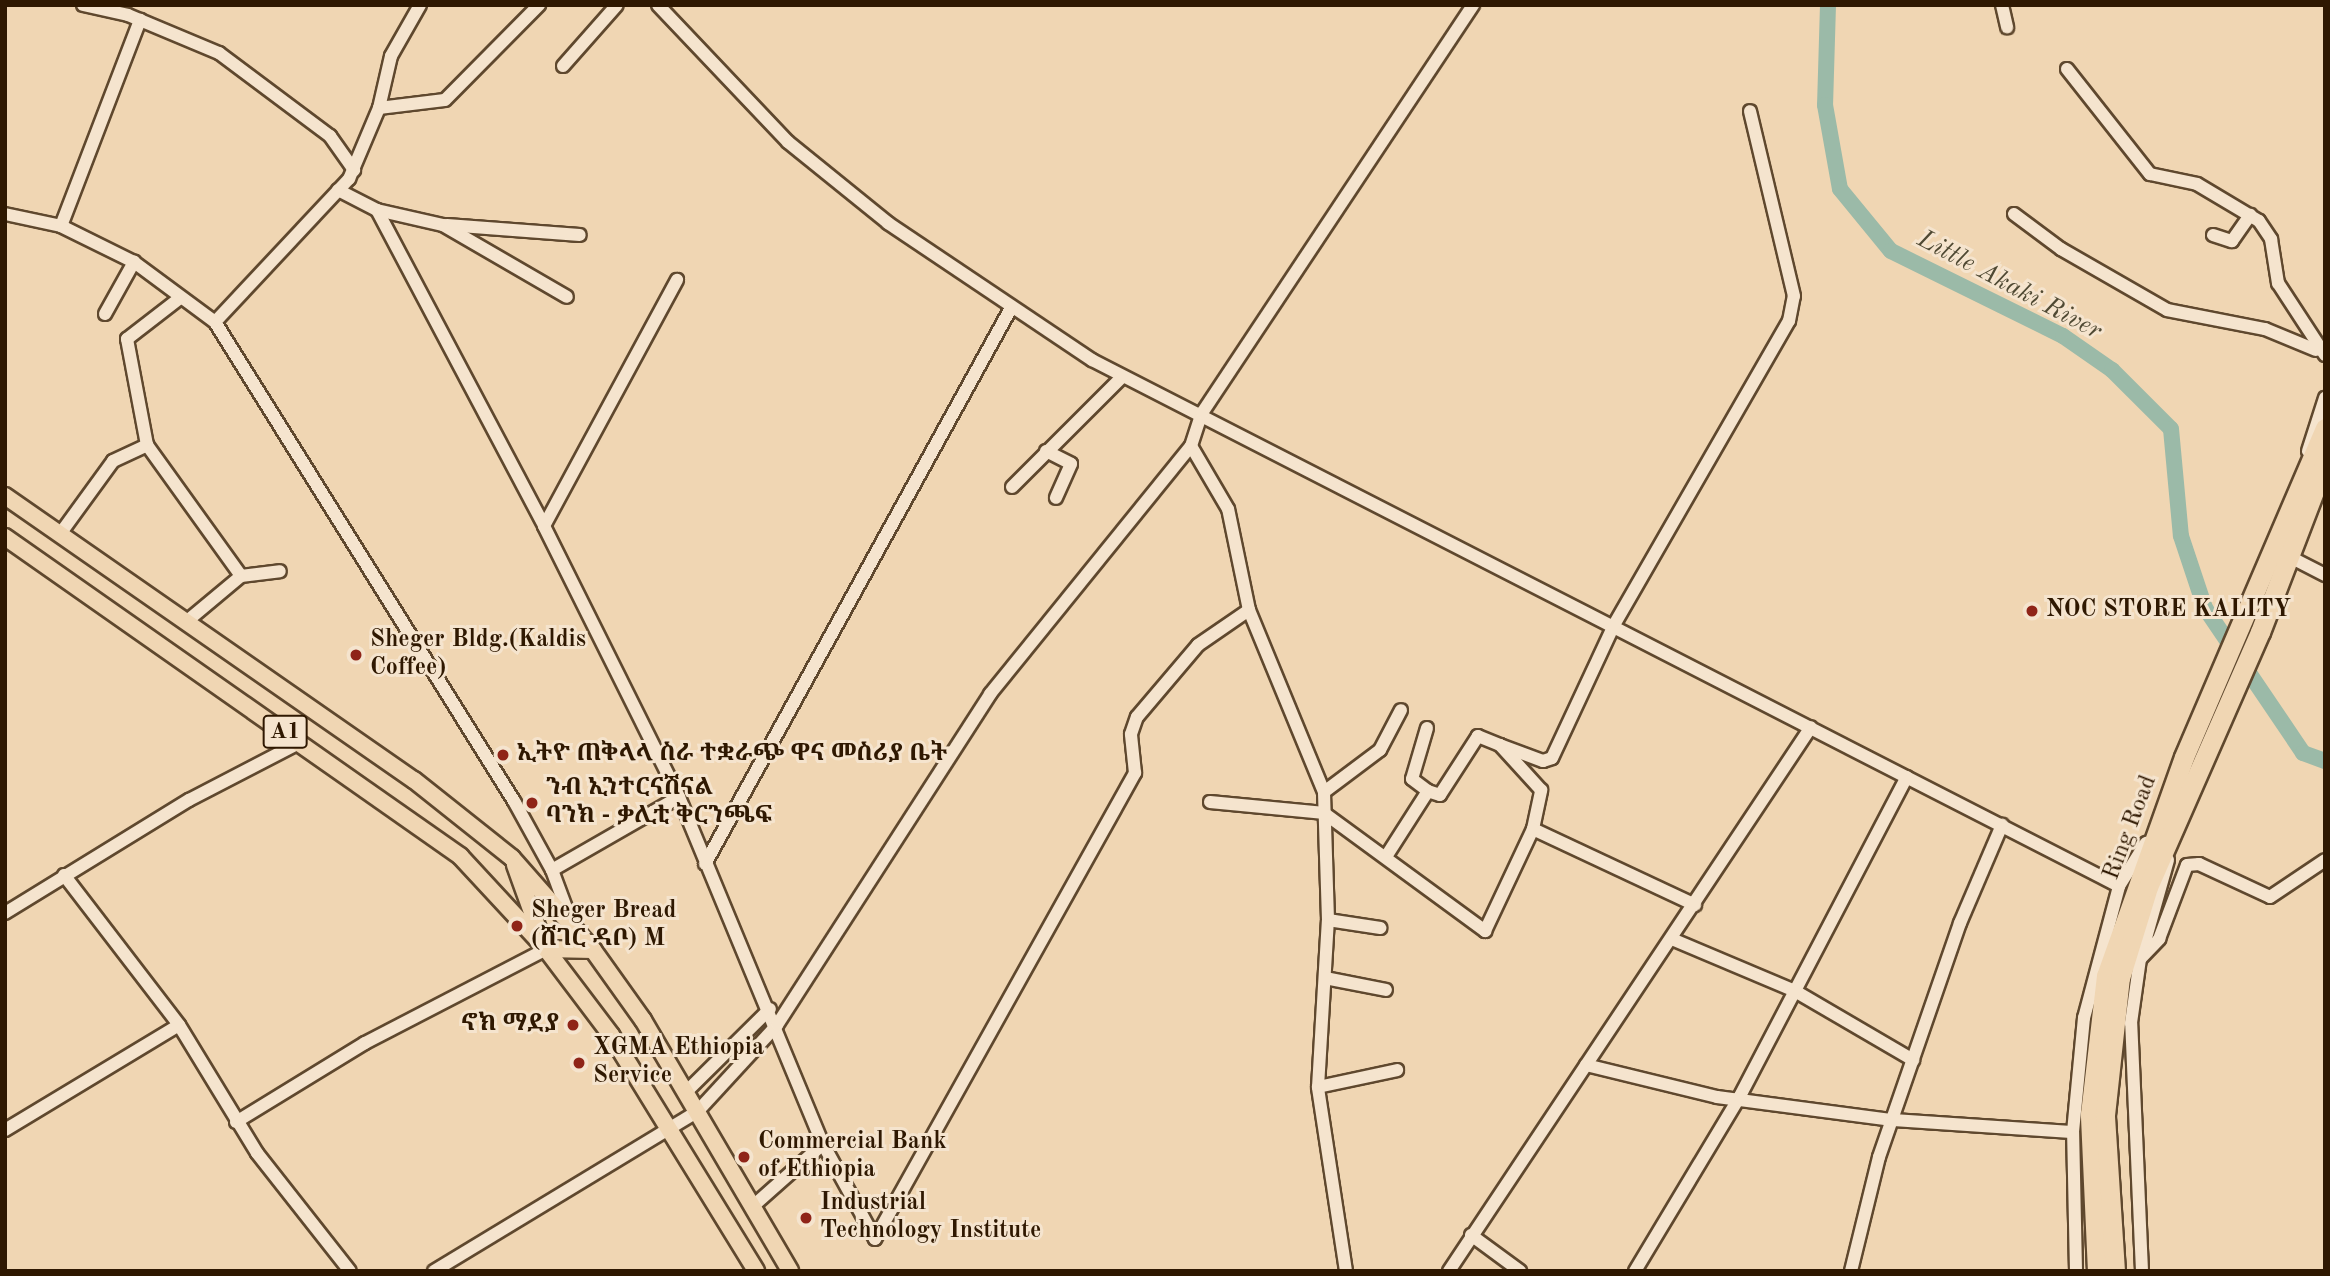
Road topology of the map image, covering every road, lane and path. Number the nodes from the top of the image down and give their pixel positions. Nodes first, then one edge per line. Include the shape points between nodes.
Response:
1 (83, 5) edge
2 (420, 5) edge
3 (539, 5) edge
4 (617, 5) edge
5 (658, 5) edge
6 (1473, 5) edge
7 (2002, 5) edge
8 (140, 20) junction
9 (2007, 27) dead end
10 (563, 66) dead end
11 (2067, 69) dead end
12 (379, 108) junction
13 (1750, 111) dead end
14 (354, 170) junction
15 (338, 190) junction
16 (377, 210) junction
17 (5, 214) edge
18 (2014, 214) dead end
19 (2250, 215) junction
20 (443, 225) junction
21 (61, 226) junction
22 (580, 235) dead end
23 (2213, 235) dead end
24 (134, 262) junction
25 (677, 280) dead end
26 (567, 297) dead end
27 (180, 298) junction
28 (1012, 308) junction
29 (105, 314) dead end
30 (215, 322) junction
31 (2320, 353) edge
32 (1122, 377) junction
33 (2325, 398) edge
34 (1202, 413) junction
35 (2325, 428) edge
36 (147, 446) junction
37 (1191, 446) junction
38 (1046, 451) junction
39 (2319, 466) edge
40 (1012, 486) dead end
41 (5, 496) edge
42 (1056, 498) dead end
43 (544, 526) junction
44 (60, 534) junction
45 (5, 537) edge
46 (2288, 556) junction
47 (280, 570) dead end
48 (2325, 575) edge
49 (241, 576) junction
50 (1249, 610) junction
51 (186, 622) junction
52 (1614, 625) junction
53 (1401, 710) dead end
54 (1811, 727) junction
55 (1427, 728) dead end
56 (299, 743) junction
57 (1500, 745) junction
58 (1907, 777) junction
59 (1324, 792) junction
60 (1428, 792) junction
61 (679, 797) junction
62 (1210, 802) dead end
63 (1324, 813) junction
64 (2002, 825) junction
65 (2166, 825) junction
66 (1532, 830) junction
67 (1387, 855) junction
68 (512, 858) junction
69 (2325, 860) edge
70 (705, 864) junction
71 (552, 870) junction
72 (64, 875) junction
73 (2119, 886) junction
74 (1695, 905) junction
75 (5, 913) edge
76 (1328, 920) junction
77 (572, 925) junction
78 (1380, 928) dead end
79 (1672, 939) junction
80 (546, 948) junction
81 (593, 950) junction
82 (2140, 959) junction
83 (1325, 978) junction
84 (1386, 990) dead end
85 (1795, 991) junction
86 (770, 1009) junction
87 (179, 1025) junction
88 (778, 1025) junction
89 (1913, 1060) junction
90 (1587, 1065) junction
91 (1397, 1070) dead end
92 (1318, 1087) junction
93 (686, 1093) junction
94 (1740, 1096) junction
95 (697, 1112) junction
96 (1892, 1120) junction
97 (236, 1122) junction
98 (672, 1126) junction
99 (5, 1130) edge
100 (2073, 1132) junction
101 (824, 1144) junction
102 (752, 1206) junction
103 (2093, 1208) junction
104 (1471, 1236) junction
105 (350, 1271) edge
106 (434, 1271) edge
107 (756, 1271) edge
108 (790, 1271) edge
109 (1346, 1271) edge
110 (1449, 1271) edge
111 (1520, 1271) edge
112 (1635, 1271) edge
113 (1851, 1271) edge
114 (2076, 1271) edge
115 (2088, 1271) edge
116 (2097, 1271) edge
117 (2115, 1271) edge
118 (2142, 1271) edge

1 - 8 street
2 - 12 street via 391,56
3 - 12 street via 445,100
4 - 10 street
5 - 28 street via 788,142 888,223
6 - 34 street
7 - 9 street
8 - 14 street via 219,53 261,81 330,136
8 - 21 street
11 - 19 street via 2150,174 2197,184
12 - 14 street
13 - 52 street via 1794,308
14 - 15 street
15 - 16 street
15 - 30 street
16 - 20 street
16 - 43 street
17 - 21 street
18 - 31 street via 2061,249 2167,310 2264,329
19 - 23 street via 2232,241
19 - 31 street via 2271,239 2275,275
20 - 22 street
20 - 26 street
21 - 24 street
24 - 27 street
24 - 29 street
25 - 43 street
27 - 30 street
27 - 36 street via 127,339
28 - 32 street
28 - 70 street
30 - 71 street
32 - 34 street
32 - 38 street
33 - 39 street
34 - 37 street
34 - 52 street
35 - 39 highway, Ring Road
36 - 44 street via 114,461
36 - 49 street
37 - 50 street via 1228,509
37 - 88 street via 990,694
38 - 40 street
38 - 42 street via 1070,464
39 - 46 highway, Ring Road
39 - 65 highway, Ring Road via 2239,623
41 - 44 main road, A1
43 - 61 street
44 - 51 main road, A1
45 - 56 main road, A1
46 - 48 street
46 - 65 highway, Ring Road via 2233,695
47 - 49 street
49 - 51 street
50 - 59 street
50 - 101 street via 1198,645 1137,716 1131,734 1135,773 875,1239
51 - 68 main road, A1 via 414,780
52 - 54 street
52 - 57 street via 1552,758 1543,761
53 - 59 street via 1380,750
54 - 58 street
54 - 74 street
55 - 60 street via 1412,779
56 - 72 street
56 - 80 main road, A1 via 460,856
57 - 60 street via 1478,736 1443,791
57 - 66 street via 1541,790
58 - 64 street
58 - 85 street
59 - 63 street
60 - 67 street
61 - 70 street
61 - 71 street
62 - 63 street
63 - 67 street
63 - 76 street
64 - 73 street
64 - 89 street
65 - 73 street
65 - 82 street
65 - 103 highway, Ring Road via 2119,929 2097,1027
65 - 117 highway, Ring Road via 2132,932 2110,1026 2105,1115
66 - 67 street via 1488,931 1427,892
66 - 74 street
68 - 77 main road, A1
68 - 80 main road, A1
69 - 82 street via 2270,897 2199,864 2187,865 2159,939
70 - 86 street
71 - 77 street
72 - 75 street
72 - 87 street
73 - 100 street via 2090,988
74 - 79 street
76 - 78 street
76 - 83 street
77 - 81 main road, A1
79 - 85 street
79 - 90 street
80 - 81 main road
80 - 97 street via 365,1043
80 - 98 main road, A1
81 - 93 main road, A1
82 - 118 street via 2131,1061
83 - 84 street
83 - 92 street
85 - 89 street
85 - 94 street
86 - 88 street
86 - 93 street
87 - 97 street
87 - 99 street
88 - 95 street
88 - 101 street
89 - 96 street
90 - 94 street via 1717,1097
90 - 104 street
91 - 92 street
92 - 109 street
93 - 95 main road, A1
94 - 96 street
94 - 112 street
95 - 98 street
95 - 102 main road, A1
96 - 100 street
96 - 113 street
97 - 105 street
98 - 106 street
98 - 107 main road, A1
100 - 114 street
101 - 102 street
102 - 108 main road, A1
103 - 115 highway
103 - 116 highway, Ring Road
104 - 110 street
104 - 111 street

